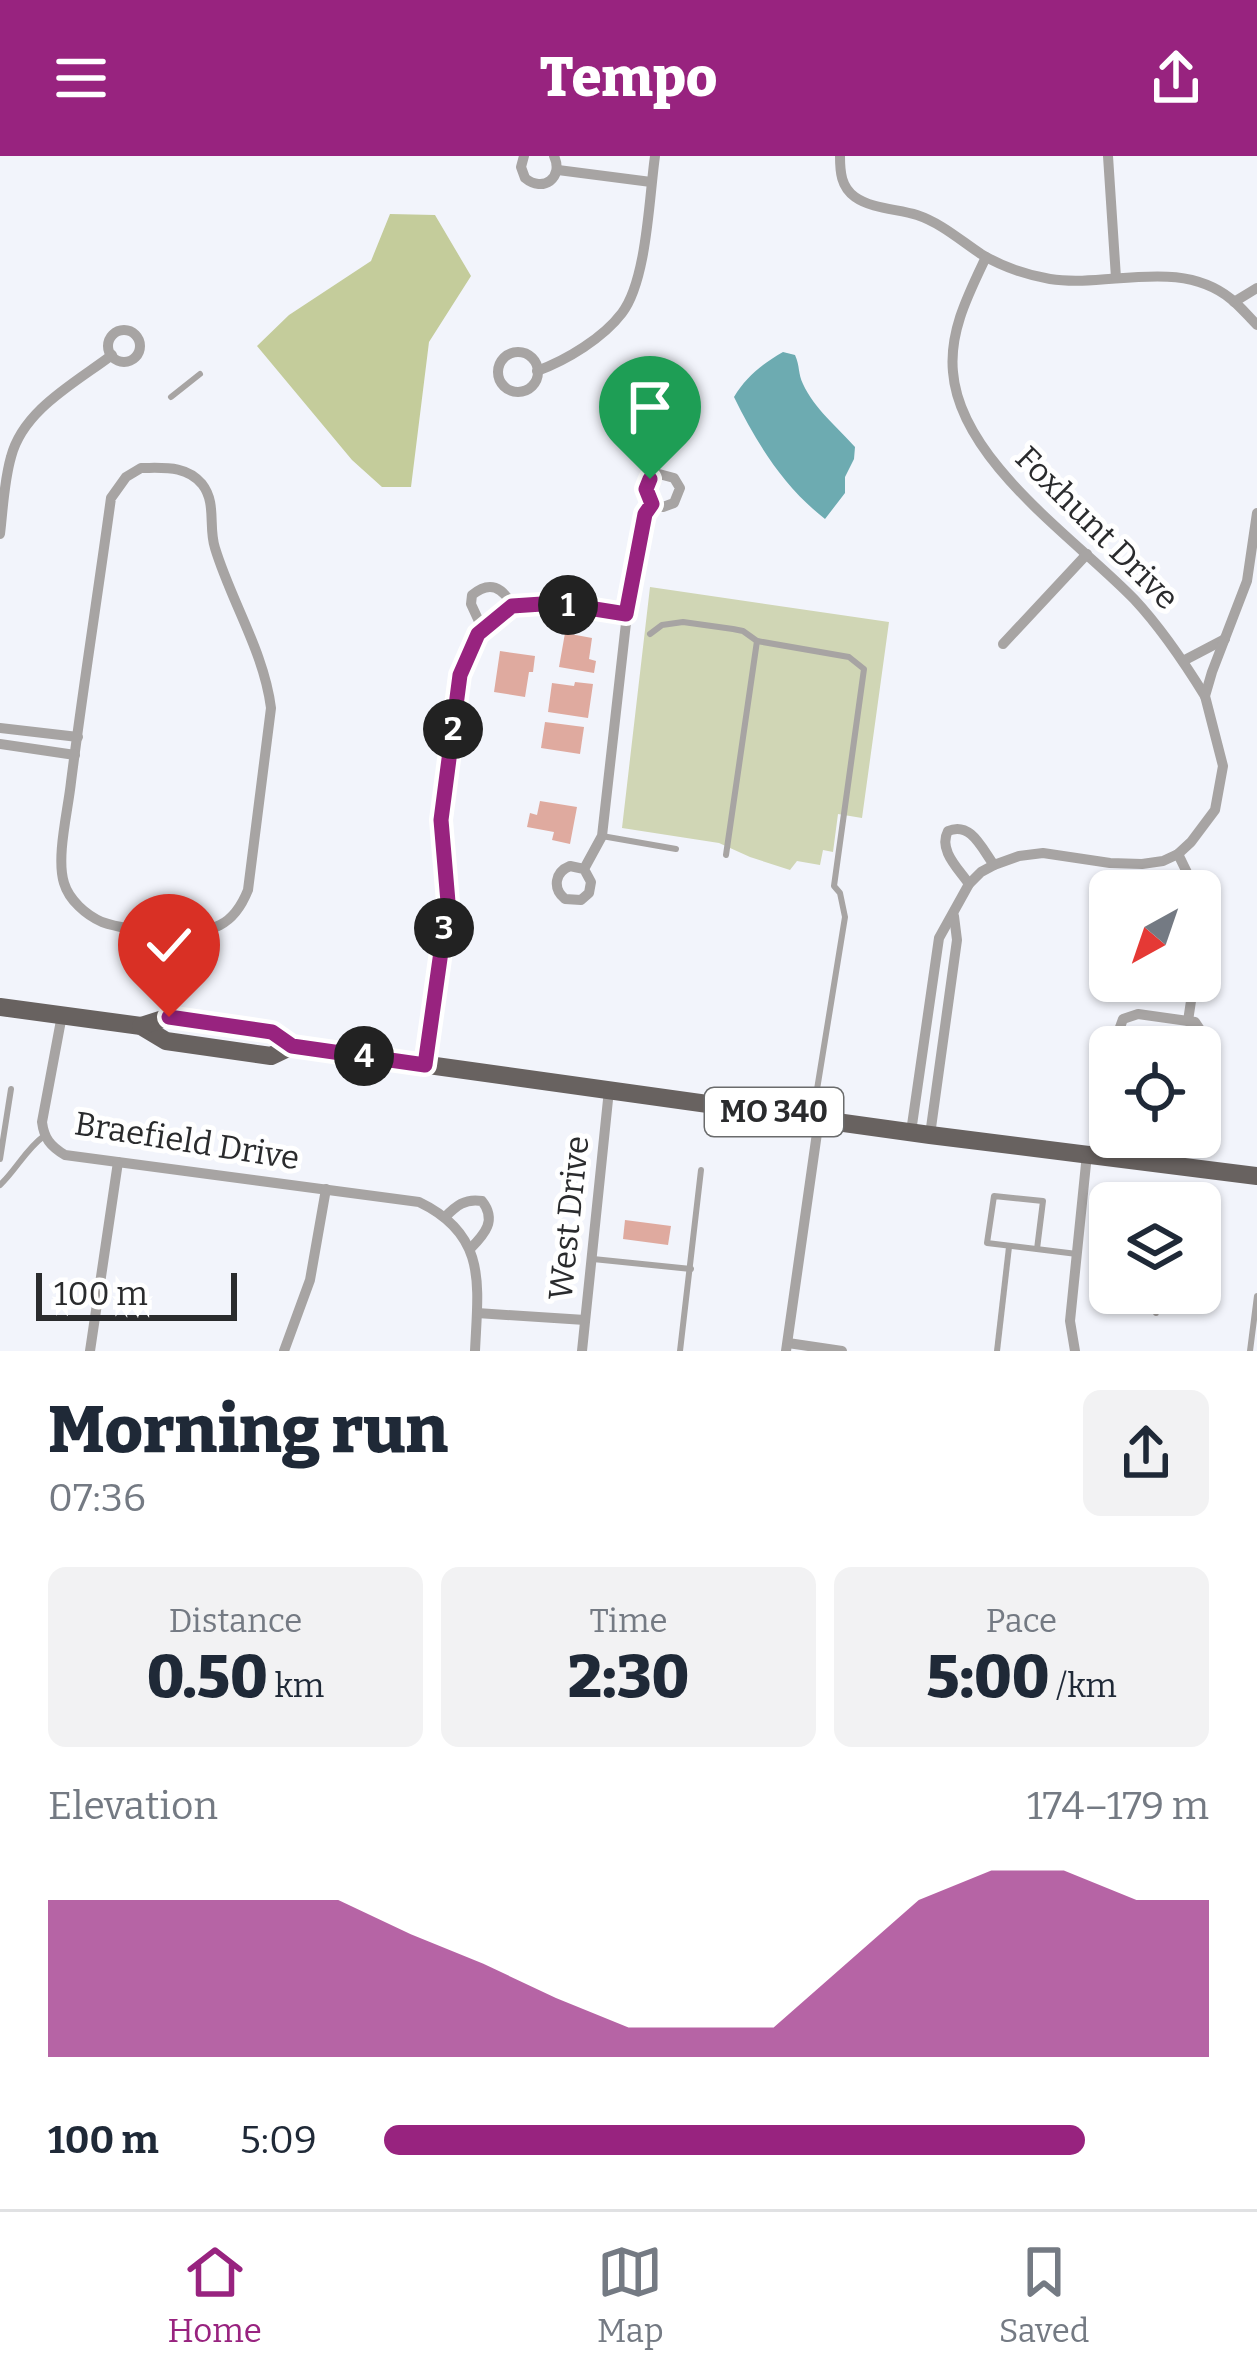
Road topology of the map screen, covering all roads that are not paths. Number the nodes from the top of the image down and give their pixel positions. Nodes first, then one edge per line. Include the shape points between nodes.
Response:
1 (524, 156) edge
2 (554, 156) edge
3 (655, 156) edge
4 (840, 156) edge
5 (1108, 156) edge
6 (558, 170) junction
7 (651, 182) junction
8 (986, 257) junction
9 (1115, 278) junction
10 (1257, 288) edge
11 (1234, 302) junction
12 (1257, 325) edge
13 (112, 356) dead end
14 (537, 371) dead end
15 (200, 374) dead end
16 (171, 397) dead end
17 (652, 504) dead end
18 (1257, 513) edge
19 (0, 534) edge
20 (1087, 554) junction
21 (512, 606) junction
22 (626, 614) junction
23 (483, 630) junction
24 (650, 634) dead end
25 (1225, 639) junction
26 (757, 641) junction
27 (1003, 644) dead end
28 (1183, 661) junction
29 (1205, 696) junction
30 (0, 728) edge
31 (77, 737) junction
32 (0, 744) edge
33 (75, 755) junction
34 (602, 836) junction
35 (676, 849) dead end
36 (1178, 854) junction
37 (726, 855) dead end
38 (994, 865) junction
39 (584, 869) dead end
40 (1186, 870) edge
41 (969, 884) junction
42 (954, 913) junction
43 (1191, 1002) edge
44 (0, 1007) edge
45 (62, 1015) junction
46 (1188, 1021) junction
47 (1120, 1026) edge
48 (1199, 1026) edge
49 (425, 1065) junction
50 (11, 1089) dead end
51 (609, 1090) junction
52 (816, 1118) junction
53 (920, 1133) junction
54 (44, 1136) junction
55 (1087, 1154) junction
56 (0, 1159) edge
57 (118, 1162) junction
58 (700, 1170) dead end
59 (1257, 1176) edge
60 (0, 1185) edge
61 (326, 1189) junction
62 (445, 1217) junction
63 (1009, 1246) junction
64 (470, 1249) junction
65 (1037, 1249) junction
66 (1077, 1254) junction
67 (592, 1258) junction
68 (691, 1269) junction
69 (1257, 1296) edge
70 (477, 1312) junction
71 (585, 1320) junction
72 (787, 1347) edge
73 (90, 1351) edge
74 (284, 1351) edge
75 (475, 1351) edge
76 (582, 1351) edge
77 (680, 1351) edge
78 (842, 1351) edge
79 (997, 1351) edge
80 (1075, 1351) edge
81 (1250, 1351) edge

1 - 6 street via 522,173 535,185
2 - 6 street
3 - 7 street
4 - 8 street via 840,174 858,200 923,217
5 - 9 street
6 - 7 street
7 - 14 street via 639,271 623,312
8 - 9 street via 1048,279
8 - 20 street, Foxhunt Drive via 953,348 959,398 1000,470
9 - 11 street via 1196,281
10 - 11 street
11 - 12 street
13 - 19 street via 22,430
15 - 16 lane
17 - 22 street
18 - 25 street via 1247,580
20 - 27 street
20 - 28 street, Foxhunt Drive
21 - 22 street via 557,603
21 - 23 street
21 - 23 street via 497,587 472,595
22 - 34 street
23 - 49 street via 460,675 454,716 441,820 448,902
24 - 26 lane via 683,622 743,631
25 - 28 street
25 - 29 street
26 - 37 lane
26 - 52 lane via 832,652 864,669 833,886 845,917
28 - 29 street, Foxhunt Drive
29 - 36 street, Foxhunt Drive via 1221,788 1206,826
30 - 31 street
31 - 33 street
31 - 33 street via 111,498 142,468 185,470 209,495 214,545 271,700 248,890 228,920 193,934 105,923 70,897 62,856
32 - 33 street
34 - 35 lane
34 - 39 street
36 - 38 street via 1142,864 1043,853
36 - 40 street
38 - 41 street
38 - 41 street via 967,830 948,831 945,848
41 - 42 street
42 - 53 street via 956,940
42 - 53 street via 939,938
43 - 46 street
44 - 45 main road, MO 340
45 - 49 main road, MO 340 via 271,1056 292,1046
45 - 54 street, Braefield Drive
46 - 47 street via 1138,1014
46 - 48 street
49 - 51 main road, MO 340
50 - 56 lane
51 - 52 main road, MO 340
51 - 67 street, West Drive
52 - 53 main road, MO 340
52 - 72 street
53 - 55 main road, MO 340
54 - 57 street, Braefield Drive via 65,1155
54 - 60 lane
55 - 59 main road, MO 340
55 - 66 street
57 - 61 street, Braefield Drive
57 - 73 street
58 - 68 lane
61 - 62 street, Braefield Drive via 419,1202
61 - 74 street via 310,1280
62 - 64 street
62 - 64 street, Braefield Drive via 471,1199 482,1201 489,1224
63 - 65 lane
63 - 65 lane via 987,1243 994,1196 1042,1202
63 - 79 lane
64 - 70 street, Braefield Drive
65 - 66 lane
66 - 80 street
67 - 68 lane
67 - 71 street, West Drive
68 - 77 lane
69 - 81 lane
70 - 71 street
70 - 75 street, Braefield Drive
71 - 76 street, West Drive
72 - 78 street

